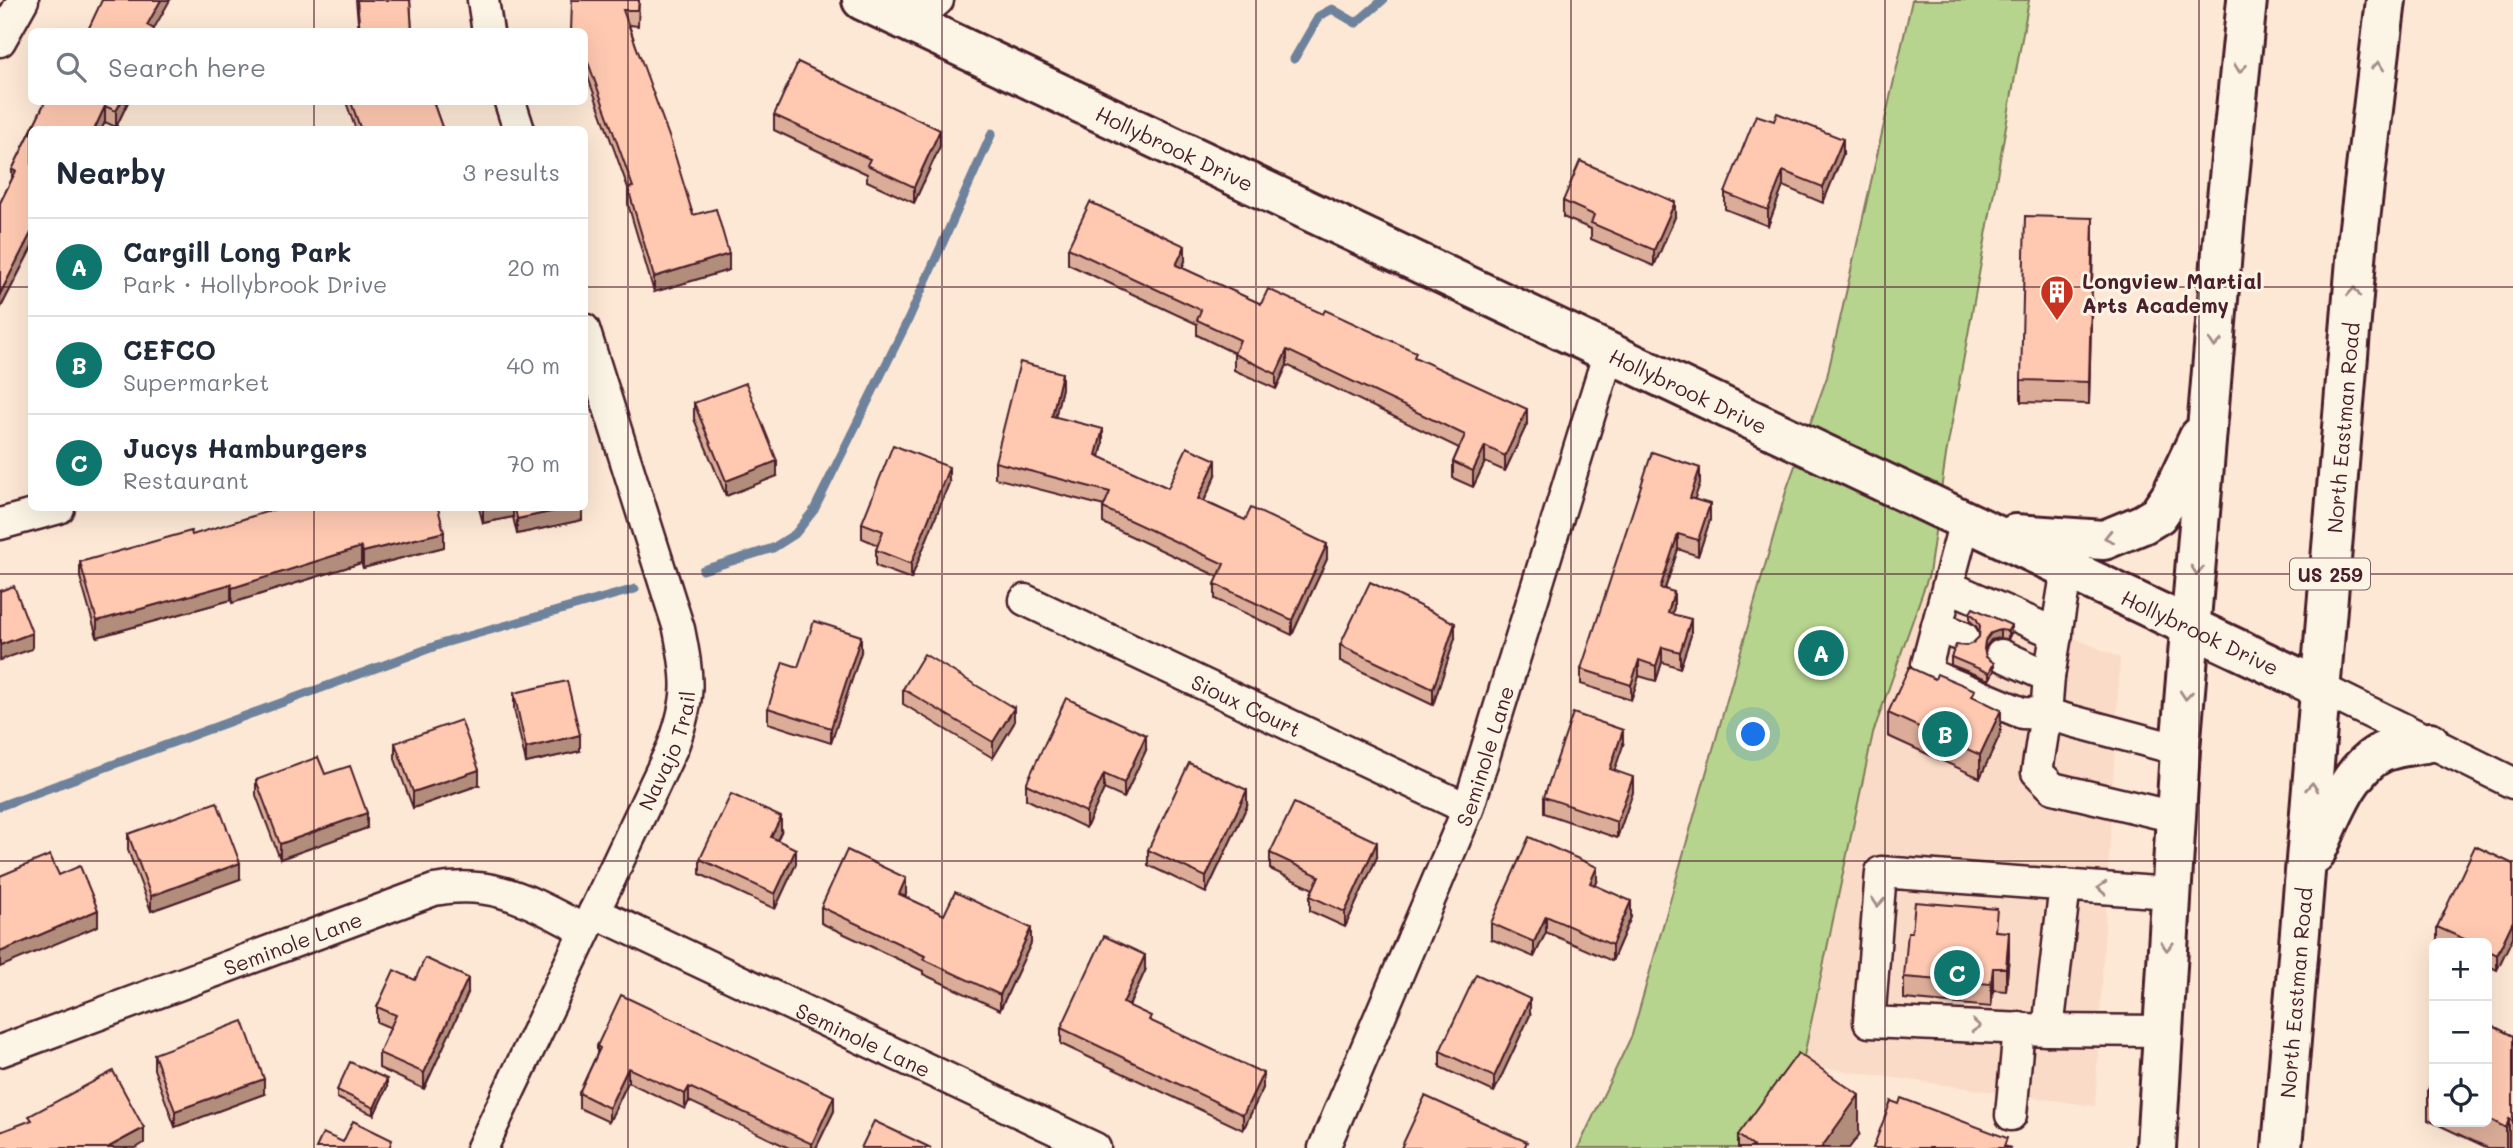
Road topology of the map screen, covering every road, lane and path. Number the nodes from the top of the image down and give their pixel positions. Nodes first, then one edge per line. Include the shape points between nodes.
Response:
1 (23, 0) edge
2 (483, 0) edge
3 (862, 0) edge
4 (2247, 0) edge
5 (2386, 0) edge
6 (920, 8) edge
7 (487, 28) edge
8 (0, 41) edge
9 (511, 105) edge
10 (518, 126) edge
11 (1609, 352) junction
12 (589, 360) edge
13 (2209, 416) junction
14 (48, 511) edge
15 (0, 524) edge
16 (1975, 526) junction
17 (2067, 569) junction
18 (1948, 586) junction
19 (1025, 600) dead end
20 (2192, 627) junction
21 (2057, 634) junction
22 (2000, 655) dead end
23 (2049, 677) junction
24 (2320, 688) junction
25 (2046, 714) junction
26 (2430, 742) junction
27 (2180, 750) junction
28 (2513, 783) edge
29 (1468, 809) junction
30 (2175, 817) junction
31 (2305, 875) junction
32 (2065, 885) junction
33 (2170, 893) junction
34 (590, 921) junction
35 (2034, 1029) junction
36 (2163, 1031) junction
37 (0, 1051) edge
38 (2011, 1115) dead end
39 (482, 1148) edge
40 (1094, 1148) edge
41 (1324, 1148) edge
42 (2156, 1148) edge
43 (2282, 1148) edge

1 - 8 street
2 - 7 street
3 - 6 main road, Hollybrook Drive
4 -> 13 main road
24 -> 5 main road, North Eastman Road / US 259 via 2358,236
6 - 11 main road, Hollybrook Drive
9 - 10 street
11 - 16 main road, Hollybrook Drive
11 - 29 street, Seminole Lane
12 - 34 street, Navajo Trail via 673,608 687,687 685,712 673,746
13 -> 16 main road via 2171,496 2158,515 2143,524 2104,540
13 -> 20 main road
14 - 15 street
16 - 17 main road, Hollybrook Drive
16 - 18 street
17 - 20 main road, Hollybrook Drive
17 - 21 street
18 - 21 street
18 - 25 street via 1950,631 1927,664 1931,675 2022,713
19 - 29 street, Sioux Court
20 - 24 main road, Hollybrook Drive
20 -> 27 main road
21 - 23 street
22 - 23 street
23 - 25 street
24 - 26 street, Hollybrook Drive
31 -> 24 main road, North Eastman Road / US 259
25 - 27 street
25 - 30 street via 2037,772 2053,788
26 - 28 street, Hollybrook Drive
26 - 31 main road via 2383,752 2357,774
27 - 30 main road
29 - 41 street, Seminole Lane
30 - 33 main road
31 - 43 main road, North Eastman Road / US 259
33 -> 32 street
32 - 35 street
32 -> 35 street via 1881,872 1869,1022
33 -> 36 main road
34 - 37 street, Seminole Lane via 496,890 466,886 435,890
34 - 39 street, Navajo Trail
34 - 40 street, Seminole Lane
35 - 36 street
35 - 38 street
36 - 42 main road

